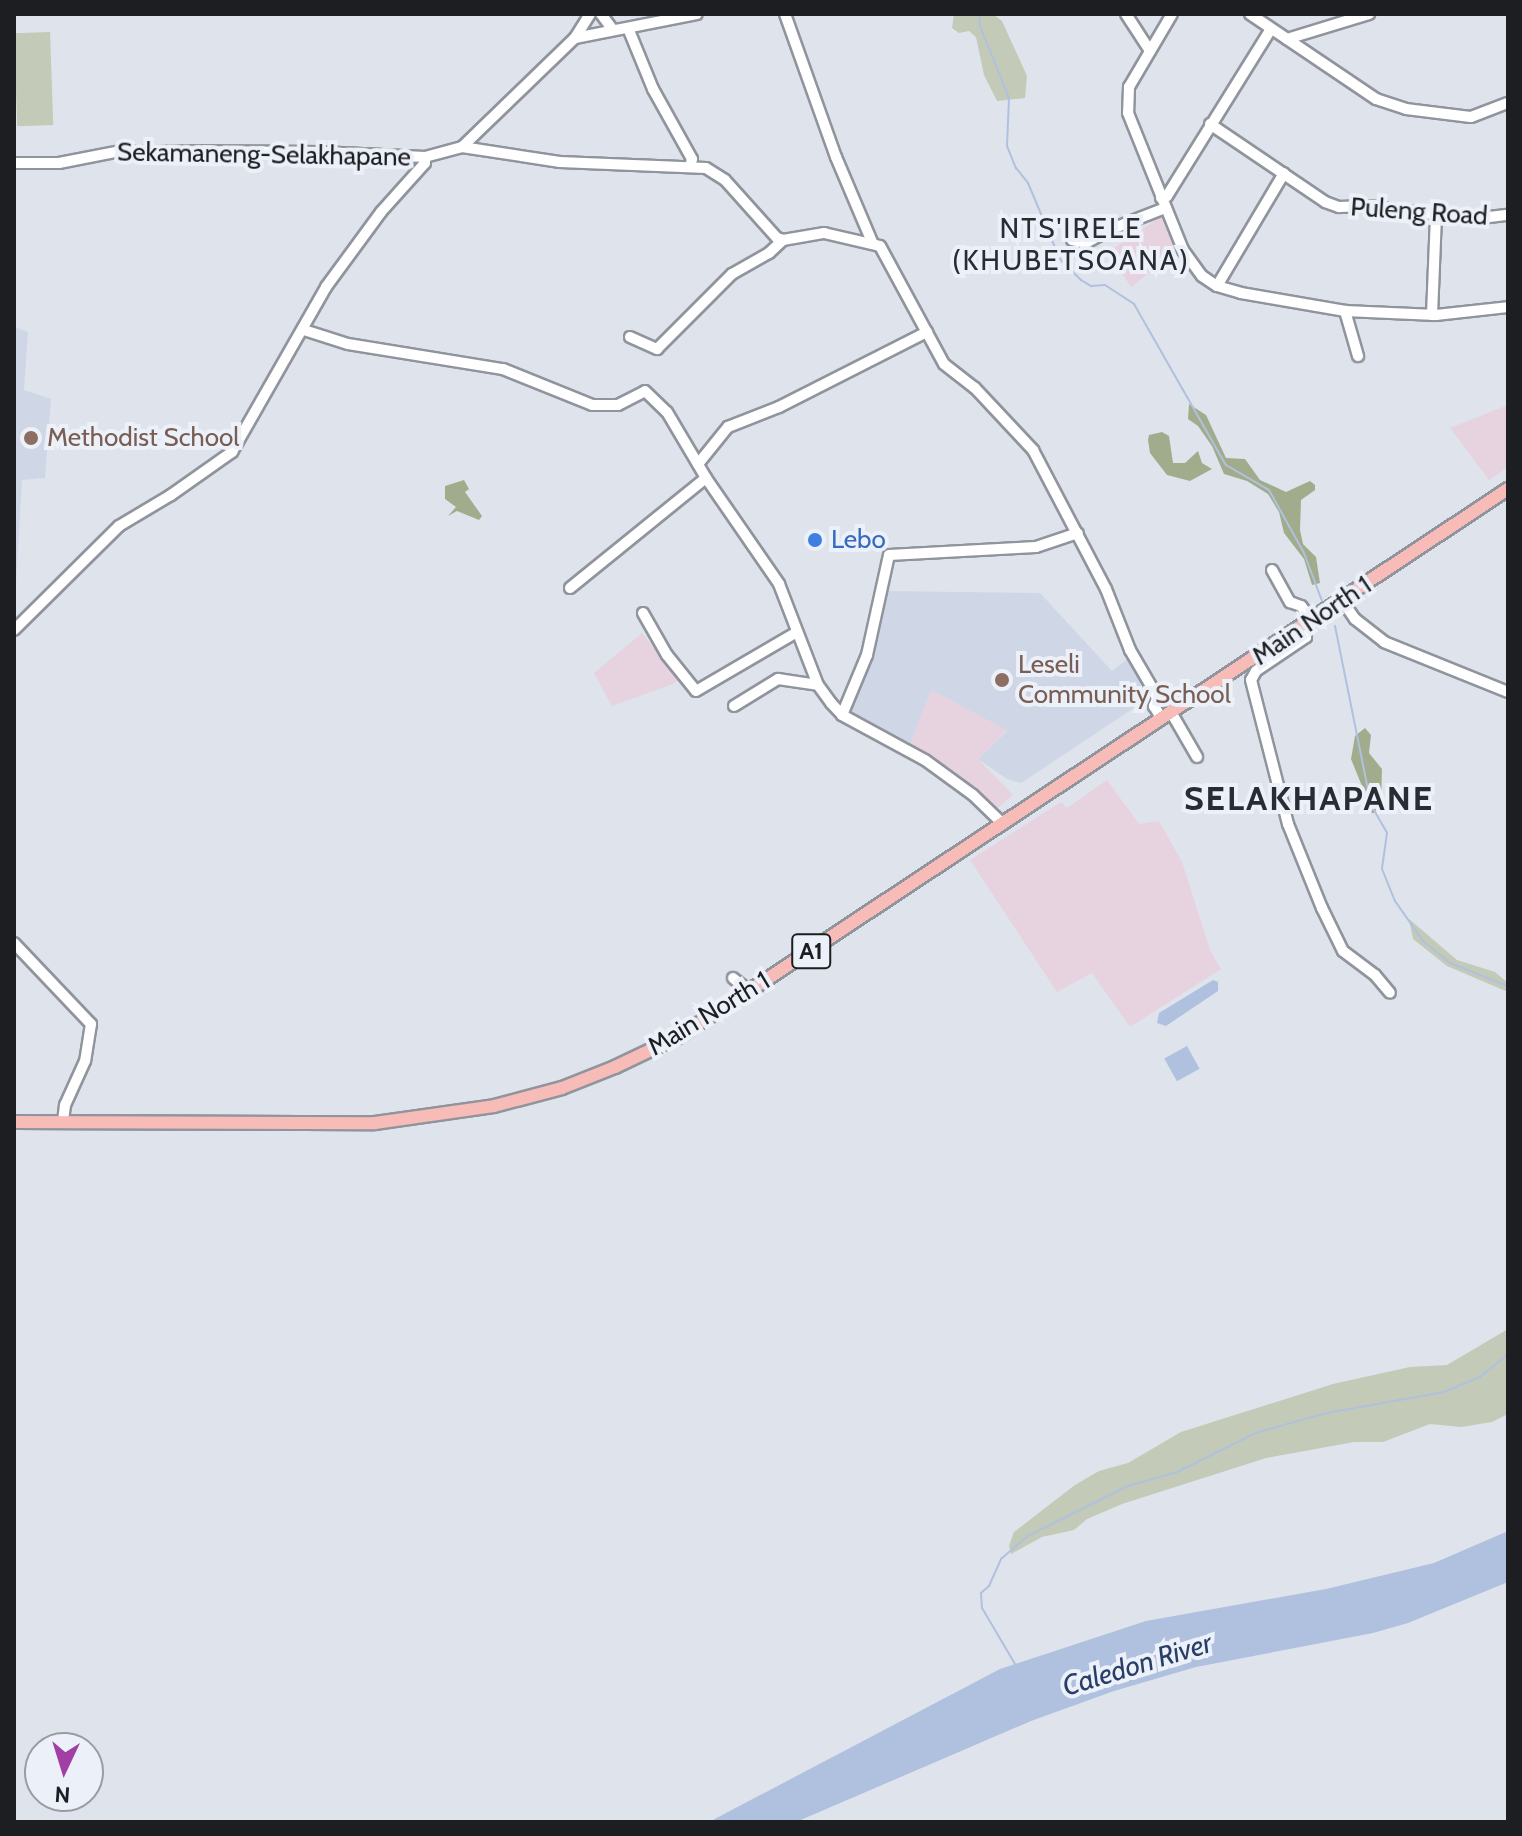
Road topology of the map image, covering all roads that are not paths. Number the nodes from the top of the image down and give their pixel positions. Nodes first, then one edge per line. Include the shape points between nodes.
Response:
1 (590, 14) edge
2 (601, 14) edge
3 (785, 14) edge
4 (1126, 14) edge
5 (1172, 14) edge
6 (1250, 14) edge
7 (1369, 14) edge
8 (691, 15) edge
9 (628, 28) junction
10 (1271, 29) junction
11 (613, 30) junction
12 (575, 38) junction
13 (1287, 39) junction
14 (1150, 51) junction
15 (1508, 103) edge
16 (1210, 124) junction
17 (462, 147) junction
18 (425, 157) junction
19 (14, 163) edge
20 (690, 167) junction
21 (1284, 173) junction
22 (1163, 203) junction
23 (1436, 215) junction
24 (1508, 215) edge
25 (783, 240) junction
26 (1072, 240) dead end
27 (872, 242) junction
28 (1217, 286) junction
29 (1508, 307) edge
30 (1345, 311) junction
31 (1432, 315) junction
32 (304, 330) junction
33 (927, 332) junction
34 (630, 337) dead end
35 (1358, 356) dead end
36 (698, 464) junction
37 (706, 478) junction
38 (1508, 489) edge
39 (1078, 533) junction
40 (1272, 570) dead end
41 (570, 588) dead end
42 (1342, 600) junction
43 (643, 613) dead end
44 (1308, 624) junction
45 (14, 630) edge
46 (797, 632) junction
47 (818, 685) junction
48 (1508, 692) edge
49 (734, 706) dead end
50 (1166, 714) junction
51 (842, 715) junction
52 (1197, 757) dead end
53 (1003, 824) junction
54 (14, 943) edge
55 (733, 978) dead end
56 (749, 991) junction
57 (1390, 993) dead end
58 (14, 1122) edge
59 (63, 1122) junction

1 - 12 street
2 - 11 street
3 - 27 street
4 - 14 street
5 - 14 street
6 - 10 street
7 - 13 street
8 - 9 street
9 - 11 street
9 - 20 street via 653,89 692,159
10 - 13 street
10 - 16 street
11 - 12 street
12 - 17 street
13 - 15 street via 1376,99 1406,109 1471,117
14 - 22 street via 1127,100
16 - 21 street, Puleng Road
16 - 22 street
17 - 18 street, Sekamaneng-Selakhapane
17 - 20 street, Sekamaneng-Selakhapane via 560,162
18 - 19 street, Sekamaneng-Selakhapane via 148,151 59,163
18 - 32 street via 326,287
20 - 25 street, Sekamaneng-Selakhapane via 716,172
21 - 23 street, Puleng Road via 1339,207
21 - 28 street
22 - 26 street via 1086,243
22 - 28 street via 1194,267
23 - 24 street, Puleng Road
23 - 31 street
25 - 27 street via 824,233
25 - 34 street via 732,274 657,349
27 - 33 street via 895,269
28 - 30 street
29 - 31 street
30 - 31 street
30 - 35 street
32 - 36 street via 348,344 503,369 592,405 618,405 645,391 667,412
32 - 45 street via 232,452 119,526
33 - 36 street via 728,427
33 - 39 street via 944,364 975,388 1033,450
36 - 37 street
37 - 41 street
37 - 46 street via 779,584
38 - 42 main road, Main North 1 / A1
39 - 50 street via 1154,691 1154,706
39 - 51 street via 1036,547 889,555 867,655
40 - 44 street via 1290,602 1301,606
42 - 44 main road, Main North 1 / A1
42 - 48 street via 1355,619 1384,642
43 - 46 street via 696,691
44 - 50 main road, Main North 1 / A1
44 - 57 street via 1306,637 1256,671 1251,680 1288,824 1322,908 1343,951
46 - 47 street
47 - 49 street via 778,679
47 - 51 street
50 - 52 street
50 - 53 main road, Main North 1 / A1
51 - 53 street via 925,760
53 - 56 main road, Main North 1 / A1
54 - 59 street via 91,1024 85,1061
55 - 56 street
56 - 59 main road, Main North 1 / A1 via 678,1037 615,1067 494,1106 375,1123
58 - 59 main road, Main North 1 / A1

